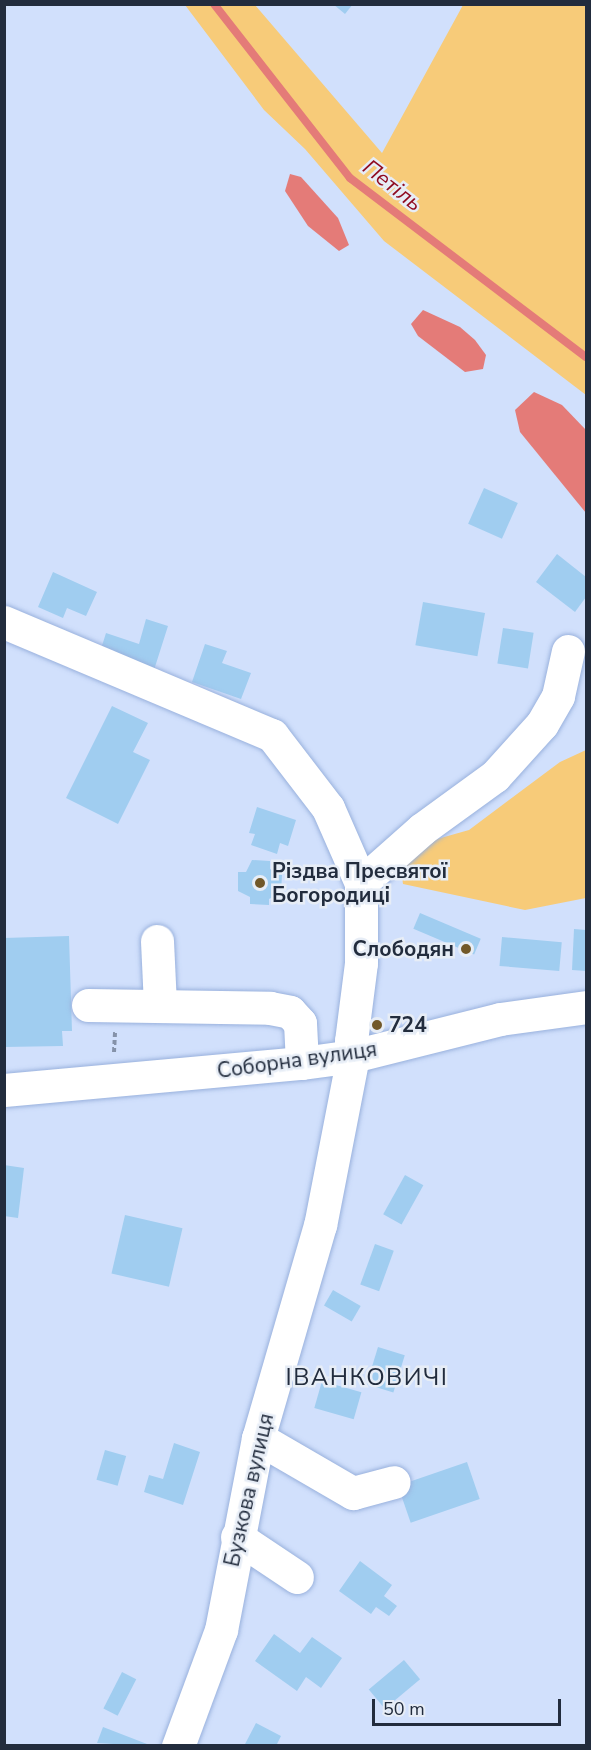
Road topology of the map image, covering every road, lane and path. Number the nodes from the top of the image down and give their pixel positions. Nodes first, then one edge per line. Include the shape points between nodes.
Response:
1 (4, 622) edge
2 (568, 651) dead end
3 (361, 883) junction
4 (157, 941) dead end
5 (102, 1005) joint
6 (160, 1005) junction
7 (586, 1007) edge
8 (353, 1056) junction
9 (302, 1064) junction
10 (115, 1083) junction
11 (4, 1090) edge
12 (258, 1438) junction
13 (394, 1482) dead end
14 (237, 1537) junction
15 (297, 1578) dead end
16 (178, 1746) edge

1 - 3 street via 272,735 328,808
2 - 3 street via 558,696 543,724 495,776 423,829
3 - 8 street, Бузкова вулиця via 361,963 351,1041
4 - 6 street
5 - 6 street
5 - 10 path
6 - 9 street via 290,1012 300,1023
7 - 8 street, Соборна вулиця via 500,1019
8 - 9 street, Соборна вулиця
8 - 12 street, Бузкова вулиця via 320,1225
9 - 10 street, Соборна вулиця
10 - 11 street, Соборна вулиця
12 - 13 street via 353,1492
12 - 14 street, Бузкова вулиця
14 - 15 street
14 - 16 street, Бузкова вулиця via 221,1630

